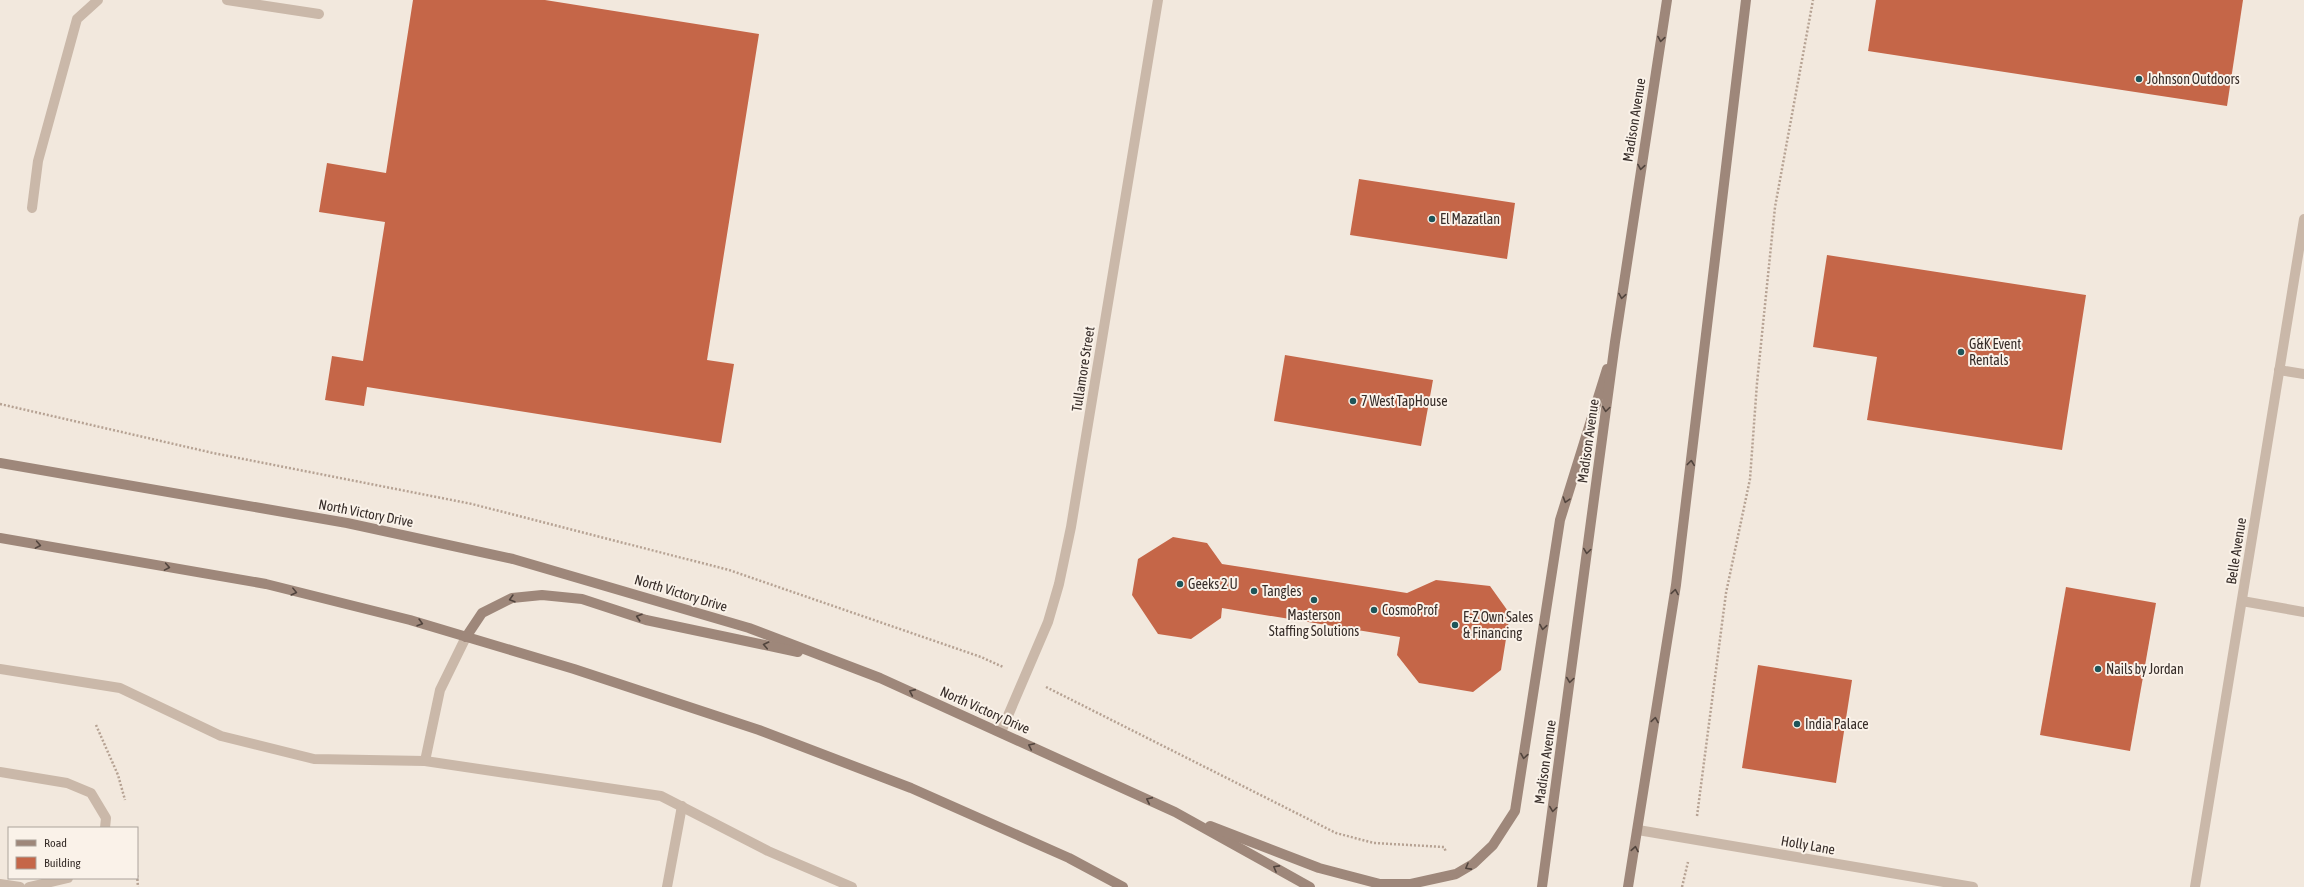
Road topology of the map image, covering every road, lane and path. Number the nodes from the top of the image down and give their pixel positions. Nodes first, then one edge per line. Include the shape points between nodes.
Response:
1 (98, 0) edge
2 (227, 0) edge
3 (1158, 0) edge
4 (1667, 0) edge
5 (1746, 0) edge
6 (1814, 0) edge
7 (320, 14) dead end
8 (32, 208) dead end
9 (2304, 219) edge
10 (1615, 342) junction
11 (2279, 370) junction
12 (2304, 374) edge
13 (0, 404) edge
14 (0, 463) edge
15 (0, 538) edge
16 (2242, 601) junction
17 (2304, 612) edge
18 (466, 636) junction
19 (981, 657) dead end
20 (831, 659) junction
21 (0, 669) edge
22 (1061, 693) dead end
23 (96, 725) dead end
24 (1001, 732) junction
25 (425, 761) junction
26 (0, 772) edge
27 (126, 805) dead end
28 (682, 806) junction
29 (1699, 808) dead end
30 (1175, 812) junction
31 (105, 827) edge
32 (1638, 830) junction
33 (1444, 847) dead end
34 (64, 879) edge
35 (0, 884) edge
36 (20, 887) edge
37 (29, 887) edge
38 (667, 887) edge
39 (852, 887) edge
40 (1123, 887) edge
41 (1310, 887) edge
42 (1542, 887) edge
43 (1628, 887) edge
44 (1973, 887) edge
45 (2195, 887) edge

1 - 8 street via 77,19 38,161
2 - 7 street
3 - 24 street, Tullamore Street via 1071,527 1059,584 1048,622
4 -> 10 main road, Madison Avenue
32 -> 5 main road via 1676,585
6 - 29 path via 1775,207 1750,479 1726,593
9 - 11 street, Belle Avenue
10 -> 30 main road via 1560,520 1515,811 1493,845 1473,864 1456,874 1411,884 1380,884 1319,868
10 -> 42 main road, Madison Avenue
11 - 12 street
11 - 16 street, Belle Avenue
13 - 19 path via 213,453 472,504 722,568
14 - 20 main road, North Victory Drive via 346,523 513,559 734,624
15 -> 18 main road via 266,584
16 - 17 street
16 - 45 street, Belle Avenue
20 -> 18 main road via 646,620 582,599 542,594 512,598 482,613
18 - 25 street via 440,690
18 - 40 main road via 759,730 918,791 1069,858
24 -> 20 main road, North Victory Drive
21 - 25 street via 120,688 221,736 314,760
22 - 33 path via 1336,833 1374,843
23 - 27 path via 118,775
30 -> 24 main road, North Victory Drive
25 - 28 street via 661,796
26 - 31 street via 67,783 91,793 106,818
28 - 38 street
28 - 39 street via 768,852
41 -> 30 main road, North Victory Drive
43 -> 32 main road
32 - 44 street, Holly Lane
34 - 37 street
35 - 36 street

